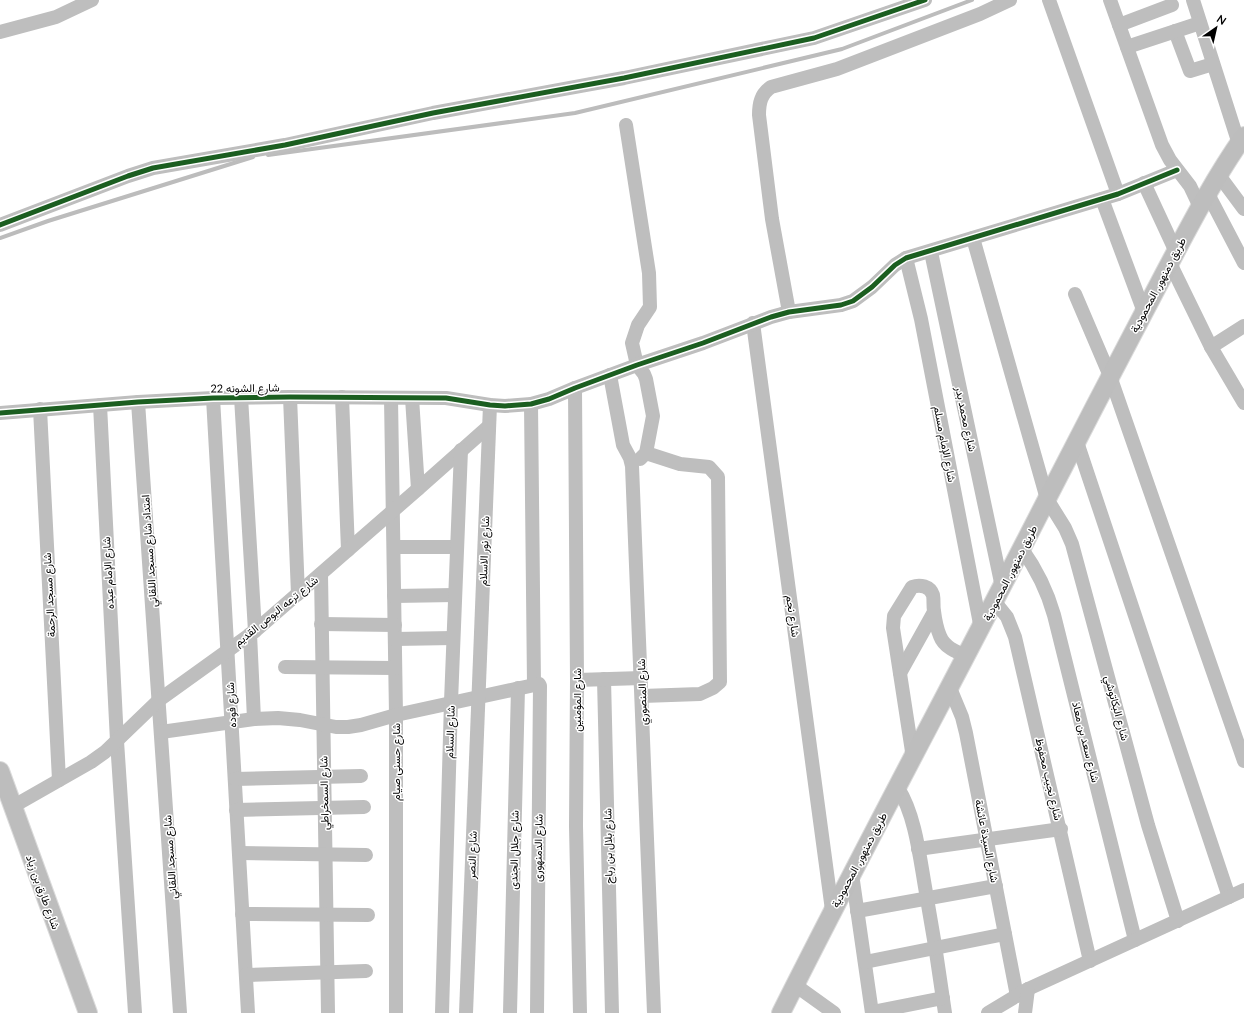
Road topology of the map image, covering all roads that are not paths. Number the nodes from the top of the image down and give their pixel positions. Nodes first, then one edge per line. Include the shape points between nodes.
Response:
1 (92, 0) edge
2 (925, 0) edge
3 (1010, 0) edge
4 (1050, 0) edge
5 (1192, 0) edge
6 (1115, 2) edge
7 (1172, 5) dead end
8 (1200, 22) junction
9 (1119, 25) junction
10 (1176, 30) junction
11 (0, 32) edge
12 (1128, 47) junction
13 (1213, 64) junction
14 (626, 124) dead end
15 (1241, 140) edge
16 (1177, 170) junction
17 (1218, 174) junction
18 (1144, 183) junction
19 (1118, 194) junction
20 (1102, 198) junction
21 (1204, 200) junction
22 (1244, 209) edge
23 (0, 225) edge
24 (973, 238) junction
25 (931, 252) junction
26 (906, 258) junction
27 (1173, 258) junction
28 (1244, 263) edge
29 (1076, 294) dead end
30 (789, 312) junction
31 (1144, 312) junction
32 (753, 323) junction
33 (1244, 326) edge
34 (1211, 347) junction
35 (637, 365) junction
36 (610, 375) junction
37 (1110, 376) junction
38 (575, 388) junction
39 (290, 397) junction
40 (342, 397) junction
41 (213, 398) junction
42 (241, 398) junction
43 (390, 398) junction
44 (412, 398) junction
45 (138, 402) junction
46 (1244, 403) edge
47 (531, 404) junction
48 (100, 405) junction
49 (490, 405) junction
50 (40, 409) junction
51 (0, 413) edge
52 (489, 426) junction
53 (1077, 442) junction
54 (461, 450) junction
55 (646, 453) junction
56 (632, 466) junction
57 (418, 489) junction
58 (1047, 499) junction
59 (393, 511) junction
60 (394, 547) junction
61 (457, 547) junction
62 (1022, 549) junction
63 (348, 550) junction
64 (321, 574) junction
65 (298, 594) junction
66 (455, 595) junction
67 (998, 595) junction
68 (394, 596) junction
69 (934, 612) junction
70 (321, 624) junction
71 (981, 629) junction
72 (253, 632) junction
73 (395, 632) junction
74 (454, 638) junction
75 (228, 650) junction
76 (967, 656) junction
77 (285, 667) dead end
78 (322, 667) junction
79 (395, 668) junction
80 (900, 673) junction
81 (642, 678) junction
82 (604, 679) junction
83 (577, 680) junction
84 (536, 683) junction
85 (518, 688) junction
86 (950, 688) junction
87 (642, 696) junction
88 (478, 697) junction
89 (159, 700) junction
90 (451, 702) junction
91 (396, 715) junction
92 (254, 719) junction
93 (231, 722) junction
94 (323, 724) junction
95 (161, 732) junction
96 (117, 742) junction
97 (913, 758) junction
98 (1244, 761) edge
99 (0, 771) edge
100 (324, 776) junction
101 (361, 776) dead end
102 (235, 779) junction
103 (59, 780) junction
104 (898, 788) junction
105 (12, 807) junction
106 (364, 807) dead end
107 (325, 808) junction
108 (236, 810) junction
109 (1060, 829) junction
110 (987, 840) junction
111 (918, 849) junction
112 (239, 853) junction
113 (326, 854) junction
114 (366, 855) dead end
115 (852, 874) junction
116 (996, 886) junction
117 (1244, 890) edge
118 (1229, 897) junction
119 (927, 898) junction
120 (832, 910) junction
121 (857, 911) junction
122 (242, 914) junction
123 (327, 915) junction
124 (368, 915) dead end
125 (1178, 921) junction
126 (1005, 934) junction
127 (1135, 940) junction
128 (936, 947) junction
129 (1090, 961) junction
130 (865, 962) junction
131 (366, 971) dead end
132 (328, 972) junction
133 (246, 975) junction
134 (794, 985) junction
135 (1022, 992) junction
136 (943, 998) junction
137 (872, 1012) edge
138 (88, 1013) edge
139 (135, 1013) edge
140 (180, 1013) edge
141 (248, 1013) edge
142 (328, 1013) edge
143 (396, 1013) edge
144 (442, 1013) edge
145 (466, 1013) edge
146 (510, 1013) edge
147 (537, 1013) edge
148 (580, 1013) edge
149 (612, 1013) edge
150 (654, 1013) edge
151 (780, 1013) edge
152 (834, 1013) edge
153 (945, 1013) edge
154 (988, 1013) edge
155 (1025, 1013) edge

1 - 11 street via 56,17
2 - 23 street via 814,38 624,78 153,168
3 - 30 street via 838,69 771,87 765,91 759,103 759,115 772,219
4 - 19 street
5 - 8 street
6 - 9 street
7 - 9 street
8 - 10 street
8 - 13 street
9 - 12 street
10 - 12 street
10 - 13 street via 1190,71
12 - 16 street via 1162,145
13 - 15 street
14 - 35 street via 649,273 650,307 638,324 632,343
15 - 17 main road, طريق دمنهور, المحمودية
16 - 18 street
16 - 21 street
17 - 21 main road, طريق دمنهور, المحمودية
17 - 22 street
18 - 19 street
18 - 27 street
19 - 20 street
20 - 24 street
20 - 31 street
21 - 27 main road, طريق دمنهور, المحمودية
21 - 28 street
24 - 25 street
24 - 58 street, شارع البكاتوشي
25 - 26 street
25 - 67 street, شارع محمد بدر
26 - 30 street, شارع الشونه 22 via 853,301
26 - 71 street, شارع الإمام مسلم via 921,319
27 - 31 main road, طريق دمنهور, المحمودية
27 - 34 street
29 - 37 street
30 - 32 street, شارع الشونه 22
31 - 37 main road, طريق دمنهور, المحمودية
32 - 35 street, شارع الشونه 22
32 - 120 street, شارع نجم
33 - 34 street
34 - 46 street
35 - 36 street, شارع الشونه 22
35 - 55 street via 646,379 654,416
36 - 38 street, شارع الشونه 22
36 - 56 street, شارع المنصوري via 623,445
37 - 53 main road, طريق دمنهور, المحمودية
37 - 98 street
38 - 47 street, شارع الشونه 22
38 - 83 street, شارع المؤمنين
39 - 40 street, شارع الشونه 22
39 - 42 street, شارع الشونه 22
39 - 65 street
40 - 43 street, شارع الشونه 22
40 - 63 street
41 - 42 street, شارع الشونه 22
41 - 45 street, شارع الشونه 22
41 - 75 street, شارع فوده
42 - 72 street, شارع فوده
43 - 44 street, شارع الشونه 22
43 - 59 street, شارع حسنى صيام
44 - 49 street, شارع الشونه 22 via 452,399
44 - 57 street
45 - 48 street, شارع الشونه 22
45 - 89 street, امتداد شارع مسجد اللقاني
47 - 49 street, شارع الشونه 22
47 - 84 street, شارع الدمنهورى
48 - 50 street, شارع الشونه 22
48 - 96 street, شارع الإمام عبده
49 - 52 street, شارع نور الاسلام
50 - 51 street, شارع الشونه 22
50 - 103 street, شارع مسجد الرحمة
52 - 54 street, شارع ترعه البوص القديم
52 - 88 street, شارع نور الاسلام
53 - 58 main road, طريق دمنهور, المحمودية
53 - 118 street
54 - 57 street, شارع ترعه البوص القديم
54 - 61 street, شارع السلام
55 - 56 street
55 - 87 street via 680,464 709,467 718,477 720,682 700,694
56 - 81 street, شارع المنصوري
57 - 59 street, شارع ترعه البوص القديم
58 - 62 main road, طريق دمنهور, المحمودية
58 - 125 street, شارع البكاتوشي via 1066,528 1072,544 1148,825
59 - 60 street, شارع حسنى صيام
59 - 63 street, شارع ترعه البوص القديم
60 - 61 street
60 - 68 street, شارع حسنى صيام
61 - 66 street, شارع السلام
62 - 67 main road, طريق دمنهور, المحمودية
62 - 127 street, شارع سعد بن معاذ via 1042,580 1049,597
63 - 64 street, شارع ترعه البوص القديم
64 - 65 street, شارع ترعه البوص القديم
64 - 70 street, شارع السمخراطي
65 - 72 street, شارع ترعه البوص القديم
66 - 68 street
66 - 74 street, شارع السلام
67 - 71 main road, طريق دمنهور, المحمودية
67 - 109 street, شارع نجيب محفوظ via 1015,637
68 - 73 street, شارع حسنى صيام
69 - 76 street via 942,640 950,648
69 - 80 street
69 - 80 street via 931,592 924,586 912,587 893,622
70 - 73 street
70 - 78 street, شارع السمخراطي
71 - 76 main road, طريق دمنهور, المحمودية
72 - 75 street, شارع ترعه البوص القديم
72 - 92 street, شارع فوده
73 - 74 street
73 - 79 street, شارع حسنى صيام
74 - 90 street, شارع السلام
75 - 89 street, شارع ترعه البوص القديم
75 - 93 street, شارع فوده
76 - 86 main road, طريق دمنهور, المحمودية
77 - 78 street
78 - 79 street
78 - 94 street, شارع السمخراطي
79 - 91 street, شارع حسنى صيام
80 - 97 street
81 - 82 street
81 - 87 street, شارع المنصوري
82 - 83 street
82 - 149 street, شارع بلال بن رباح
83 - 148 street, شارع المؤمنين via 576,826
84 - 85 street
84 - 147 street, شارع الدمنهورى via 540,686
85 - 88 street
85 - 146 street, شارع جلال الجندى
86 - 97 main road, طريق دمنهور, المحمودية
86 - 110 street, شارع السيدة عائشة via 966,733
87 - 150 street, شارع المنصوري
88 - 90 street
88 - 145 street, شارع النصر
89 - 95 street, شارع مسجد اللقاني
89 - 96 street, شارع ترعه البوص القديم
90 - 91 street
90 - 144 street, شارع السلام
91 - 94 street via 355,726 336,727
91 - 143 street, شارع حسنى صيام
92 - 93 street
92 - 94 street via 278,718
93 - 95 street
93 - 102 street, شارع فوده
94 - 100 street, شارع السمخراطي
95 - 140 street, شارع مسجد اللقاني
96 - 103 street, شارع ترعه البوص القديم
96 - 139 street, شارع الإمام عبده
97 - 104 main road, طريق دمنهور, المحمودية
99 - 105 main road, شارع طارق بن زياد
100 - 101 street
100 - 102 street
100 - 107 street, شارع السمخراطي
102 - 108 street, شارع فوده
103 - 105 street, شارع ترعه البوص القديم
104 - 111 street via 908,807
104 - 115 main road, طريق دمنهور, المحمودية
105 - 138 main road, شارع طارق بن زياد
106 - 107 street
107 - 108 street
107 - 113 street, شارع السمخراطي
108 - 112 street, شارع فوده
109 - 110 street
109 - 129 street, شارع نجيب محفوظ
110 - 111 street
110 - 116 street, شارع السيدة عائشة
111 - 119 street
112 - 113 street
112 - 122 street, شارع فوده
113 - 114 street
113 - 123 street, شارع السمخراطي
115 - 120 main road, طريق دمنهور, المحمودية
115 - 121 street
116 - 119 street
116 - 126 street, شارع السيدة عائشة
117 - 118 street
118 - 125 street
119 - 121 street
119 - 128 street
120 - 134 main road, طريق دمنهور, المحمودية
121 - 130 street
122 - 123 street
122 - 133 street, شارع فوده
123 - 124 street
123 - 132 street, شارع السمخراطي
125 - 127 street
126 - 128 street
126 - 135 street, شارع السيدة عائشة
127 - 129 street
128 - 130 street
128 - 136 street
129 - 135 street
130 - 137 street
131 - 132 street
132 - 133 street
132 - 142 street, شارع السمخراطي
133 - 141 street, شارع فوده
134 - 151 main road, طريق دمنهور, المحمودية
134 - 152 street
135 - 154 street
135 - 155 street, شارع السيدة عائشة
136 - 137 street
136 - 153 street

